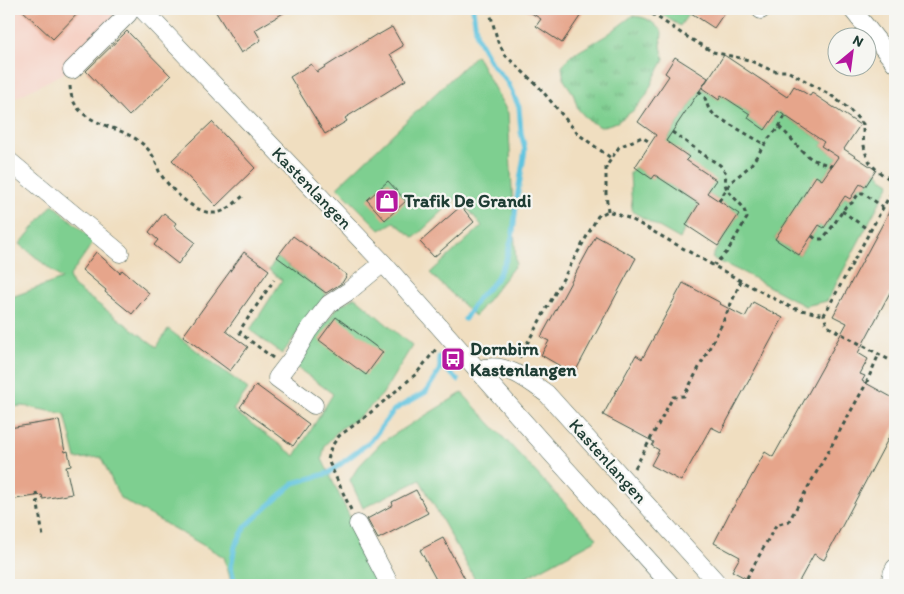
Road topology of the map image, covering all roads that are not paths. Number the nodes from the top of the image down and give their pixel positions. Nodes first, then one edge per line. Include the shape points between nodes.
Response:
1 (130, 9) edge
2 (142, 9) edge
3 (852, 9) edge
4 (895, 63) edge
5 (72, 70) road end
6 (9, 162) edge
7 (120, 253) dead end
8 (383, 263) junction
9 (478, 370) junction
10 (314, 406) dead end
11 (358, 524) road end
12 (895, 568) edge
13 (390, 585) edge
14 (671, 585) edge
15 (720, 585) edge
16 (892, 585) edge

1 - 5 street
2 - 8 street, Kastenlangen
3 - 4 street
6 - 7 street
8 - 9 street, Kastenlangen
8 - 10 street via 329,304 278,378
9 - 14 street, Kastenlangen
9 - 15 street, Kastenlangen via 494,367 512,371 547,394
11 - 13 street
12 - 16 street

